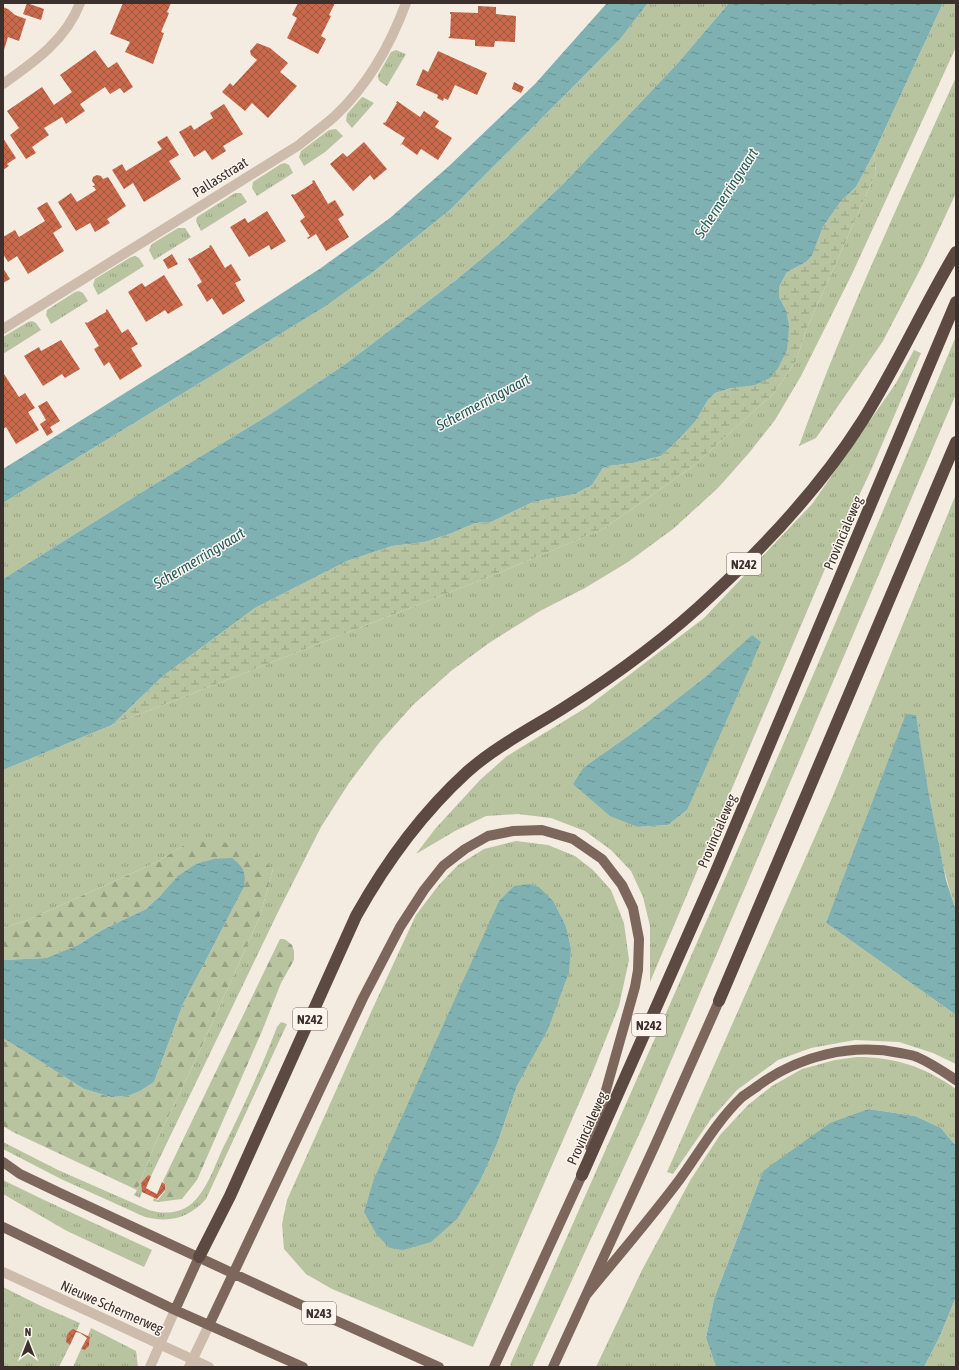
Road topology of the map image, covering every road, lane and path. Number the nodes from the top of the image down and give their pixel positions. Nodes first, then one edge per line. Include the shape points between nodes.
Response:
1 (80, 3) edge
2 (406, 3) edge
3 (3, 84) edge
4 (956, 252) edge
5 (956, 302) edge
6 (3, 329) edge
7 (956, 442) edge
8 (719, 1001) joint
9 (956, 1080) edge
10 (3, 1162) edge
11 (582, 1175) junction
12 (3, 1227) edge
13 (199, 1257) junction
14 (3, 1272) edge
15 (233, 1274) junction
16 (587, 1294) junction
17 (175, 1310) junction
18 (209, 1325) junction
19 (160, 1344) junction
20 (190, 1363) edge
21 (150, 1367) edge
22 (209, 1367) edge
23 (303, 1367) edge
24 (440, 1367) edge
25 (494, 1367) edge
26 (553, 1367) edge

1 - 3 street via 75,16 42,55
2 - 6 street, Pallasstraat via 378,64 359,90 317,131 299,145
4 - 13 highway, N242 via 862,420 829,469 798,508 684,621 642,654 564,708 495,751 468,772 435,805 403,843 356,916 233,1189
5 - 11 highway, Provincialeweg / N242 via 715,874
7 - 8 highway
8 - 16 main road
9 - 16 main road via 916,1057 887,1050 857,1049 823,1055 772,1075 744,1096 723,1117 680,1178
10 - 13 main road via 20,1174
11 - 15 main road, N242 via 635,986 639,939 633,908 622,885 602,859 572,839 542,830 513,831 488,836 443,866 400,927 363,998
11 - 25 main road, Provincialeweg / N242
12 - 17 main road, Nieuwe Schermerweg
13 - 15 main road, N243
13 - 17 main road, Nieuwe Schermerweg
14 - 19 street, Nieuwe Schermerweg
15 - 18 main road
15 - 24 main road, N243
16 - 26 main road
17 - 18 main road, Nieuwe Schermerweg
17 - 19 street
18 - 20 street
18 - 23 main road, Nieuwe Schermerweg
19 - 20 street, Nieuwe Schermerweg
19 - 21 street
20 - 22 street, Nieuwe Schermerweg

